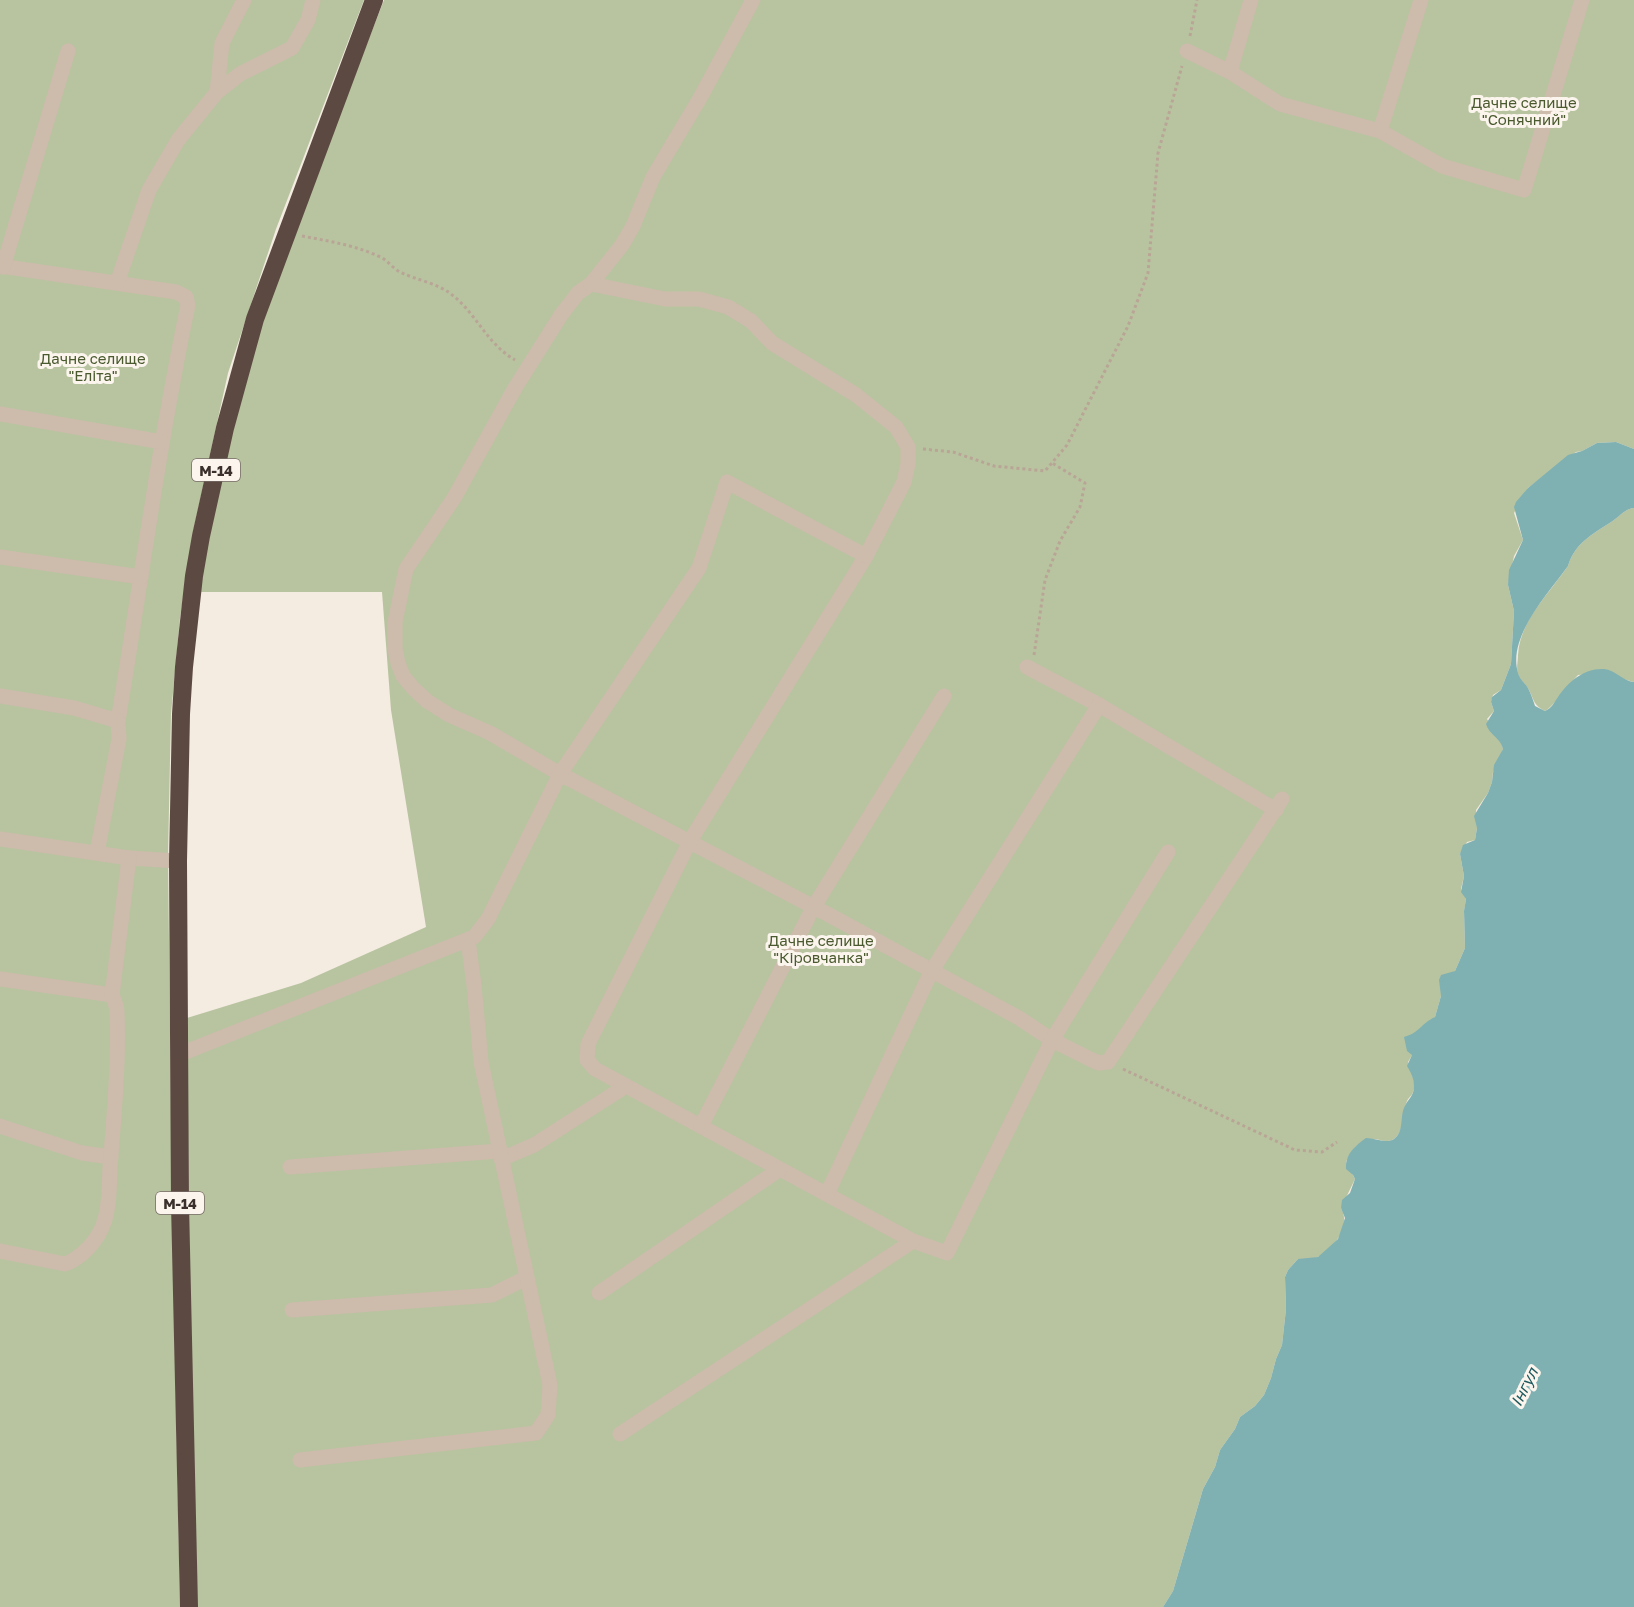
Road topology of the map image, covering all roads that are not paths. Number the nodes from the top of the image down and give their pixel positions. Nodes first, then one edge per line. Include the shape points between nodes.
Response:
1 (244, 0) edge
2 (313, 0) edge
3 (374, 0) edge
4 (753, 0) edge
5 (1251, 0) edge
6 (1422, 0) edge
7 (1582, 0) edge
8 (68, 51) dead end
9 (1187, 51) road end
10 (1230, 72) junction
11 (218, 92) junction
12 (1380, 131) junction
13 (2, 267) edge
14 (117, 283) junction
15 (591, 284) junction
16 (0, 414) edge
17 (162, 442) junction
18 (866, 556) junction
19 (0, 557) edge
20 (141, 578) junction
21 (1030, 668) road end
22 (0, 696) edge
23 (944, 696) dead end
24 (1099, 705) junction
25 (118, 721) junction
26 (560, 774) junction
27 (0, 839) edge
28 (690, 841) junction
29 (97, 852) junction
30 (1168, 852) dead end
31 (129, 858) junction
32 (178, 861) junction
33 (813, 908) junction
34 (468, 940) junction
35 (931, 972) junction
36 (0, 979) edge
37 (112, 994) junction
38 (1052, 1040) junction
39 (178, 1055) junction
40 (626, 1086) junction
41 (0, 1126) edge
42 (701, 1126) junction
43 (500, 1155) junction
44 (111, 1157) junction
45 (290, 1167) dead end
46 (780, 1169) junction
47 (827, 1194) junction
48 (913, 1241) junction
49 (0, 1251) edge
50 (526, 1278) junction
51 (599, 1293) dead end
52 (292, 1310) dead end
53 (620, 1434) dead end
54 (300, 1460) dead end
55 (189, 1607) edge

1 - 11 lane via 222,44
2 - 11 lane via 308,20 292,48 240,74
3 - 32 highway, М-14 via 255,319 201,536 184,667
4 - 15 lane via 653,177 633,226
5 - 10 lane
6 - 12 lane
7 - 12 lane via 1524,190 1442,166
8 - 13 lane
9 - 10 lane
10 - 12 lane via 1280,104
11 - 14 lane via 178,140 149,190
13 - 14 lane
14 - 17 lane via 186,297 188,305
15 - 18 lane via 664,299 699,299 728,307 758,327 772,343 856,395 896,428 908,447 904,482
15 - 26 lane via 571,302 529,366 454,498 406,569 395,622 398,663 412,688 449,715 490,733
16 - 17 lane
17 - 20 lane
18 - 26 lane via 727,482 699,567
18 - 28 lane
19 - 20 lane
20 - 25 lane
21 - 24 lane
22 - 25 lane via 74,708
23 - 33 lane
24 - 35 lane
24 - 38 lane via 1279,805 1108,1062 1099,1063
25 - 29 lane via 119,739
26 - 28 lane
26 - 34 lane via 488,919
27 - 29 lane
28 - 33 lane
28 - 40 lane via 588,1044 587,1060 595,1069
29 - 31 lane
30 - 38 lane
31 - 32 lane
31 - 37 lane
32 - 39 highway, М-14
33 - 35 lane
33 - 42 lane
34 - 39 lane
34 - 43 lane via 481,1062
35 - 38 lane via 1019,1018
35 - 47 lane
36 - 37 lane
37 - 44 lane via 117,1009
38 - 48 lane via 947,1253
39 - 55 highway, М-14
40 - 42 lane
40 - 43 lane via 534,1145
41 - 44 lane via 82,1153
42 - 46 lane
43 - 45 lane
43 - 50 lane
44 - 49 lane via 104,1223 83,1252 64,1263
46 - 47 lane
46 - 51 lane
47 - 48 lane
48 - 53 lane
50 - 52 lane via 492,1295
50 - 54 lane via 550,1385 548,1415 536,1433

